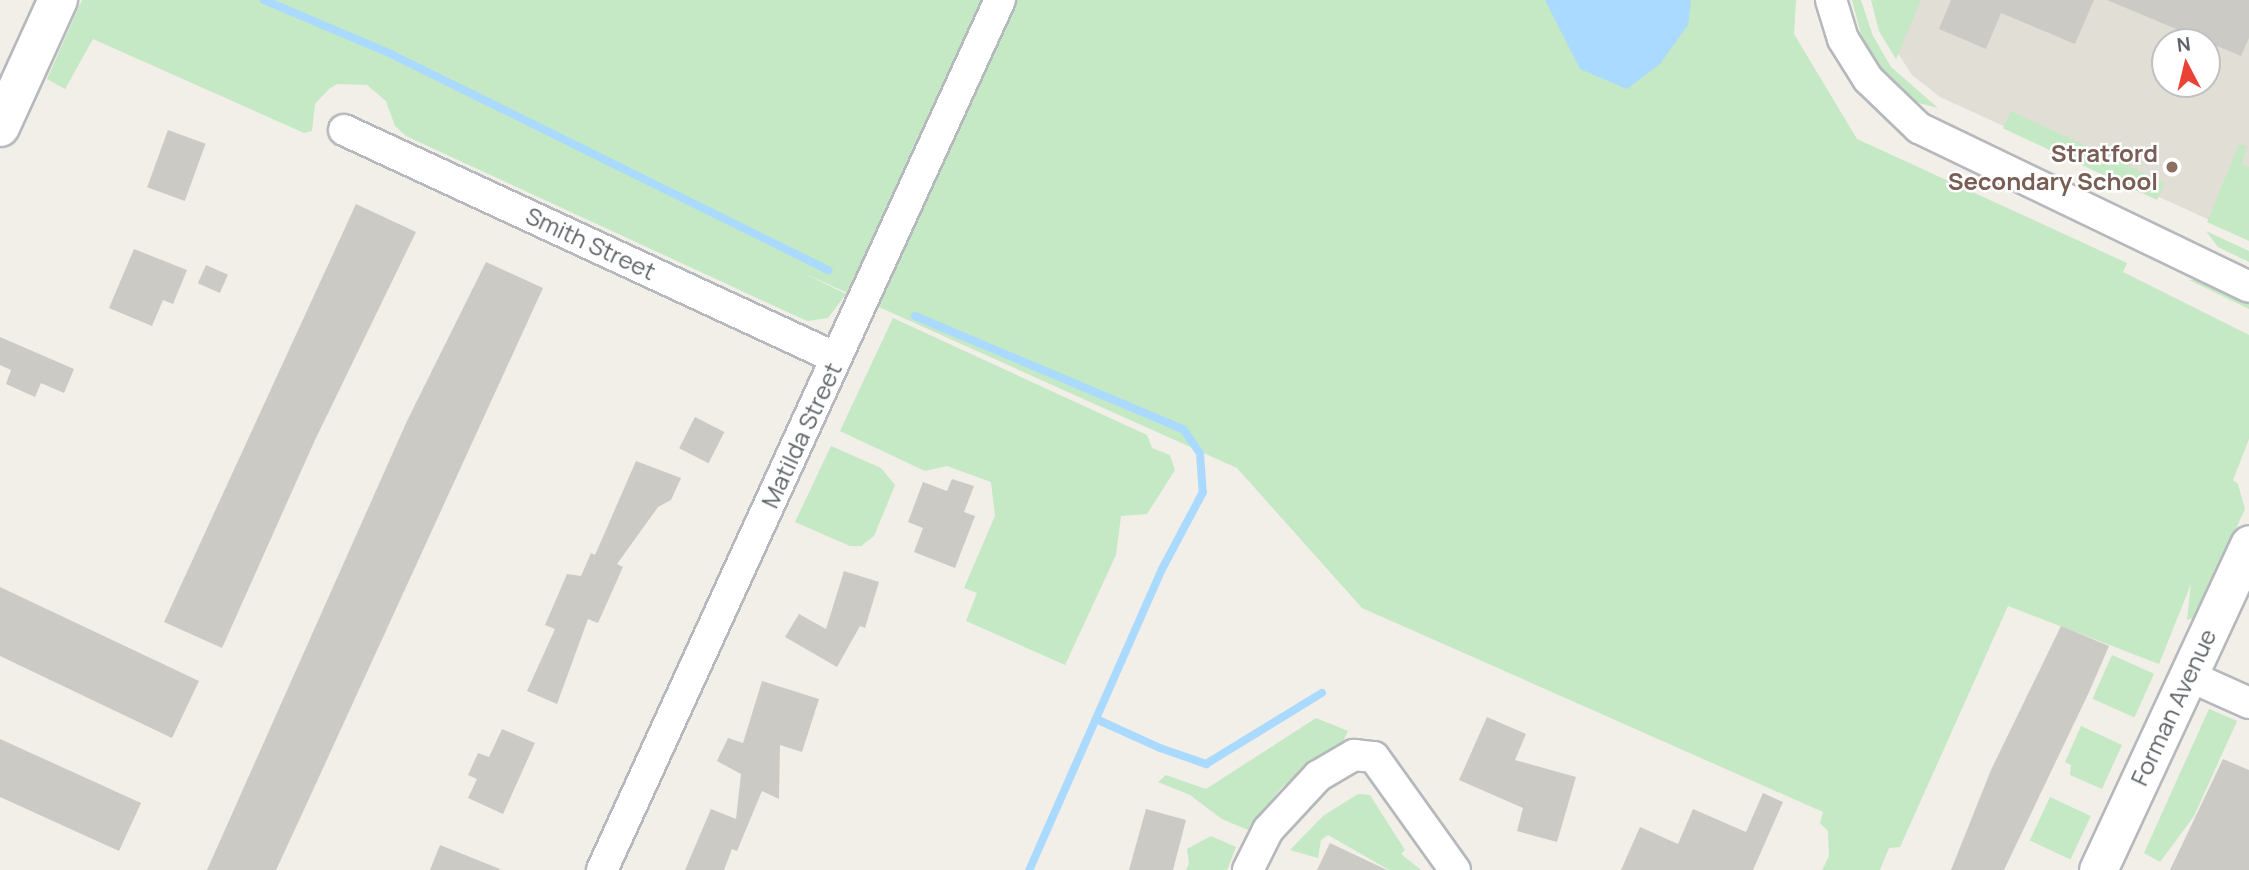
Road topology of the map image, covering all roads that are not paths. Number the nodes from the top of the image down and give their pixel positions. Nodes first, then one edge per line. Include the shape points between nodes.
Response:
1 (58, 0) edge
2 (999, 0) edge
3 (1831, 0) edge
4 (0, 127) edge
5 (344, 130) dead end
6 (2249, 288) edge
7 (836, 358) junction
8 (2249, 544) edge
9 (2189, 676) junction
10 (2249, 703) edge
11 (602, 870) edge
12 (1248, 870) edge
13 (1455, 870) edge
14 (2098, 870) edge

1 - 4 main road
2 - 7 street, Matilda Street
3 - 6 street via 1843,39 1868,79 1919,128
5 - 7 street, Smith Street
7 - 11 street, Matilda Street
8 - 9 street, Forman Avenue
9 - 10 street
9 - 14 street, Forman Avenue
12 - 13 street via 1268,830 1318,776 1354,755 1374,757

